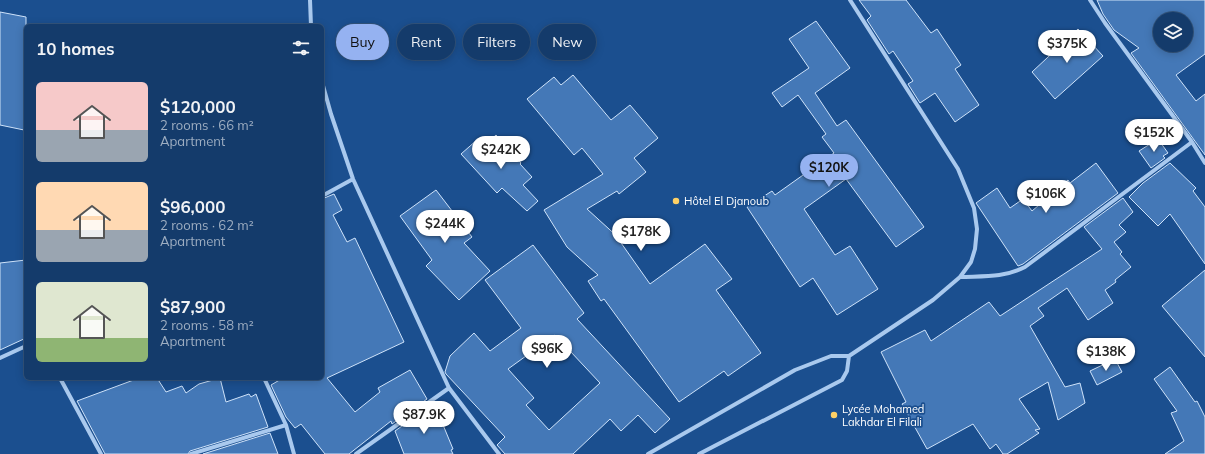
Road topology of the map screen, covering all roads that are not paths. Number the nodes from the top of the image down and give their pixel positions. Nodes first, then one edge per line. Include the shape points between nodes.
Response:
1 (310, 0) edge
2 (850, 0) edge
3 (1090, 0) edge
4 (311, 24) edge
5 (324, 89) edge
6 (1192, 142) junction
7 (1205, 163) edge
8 (353, 179) junction
9 (324, 195) edge
10 (960, 277) junction
11 (24, 347) edge
12 (850, 356) junction
13 (0, 358) edge
14 (61, 380) edge
15 (265, 380) edge
16 (449, 388) junction
17 (286, 425) junction
18 (101, 454) edge
19 (192, 454) edge
20 (294, 454) edge
21 (356, 454) edge
22 (499, 454) edge
23 (648, 454) edge
24 (699, 454) edge

1 - 4 street
2 - 10 street via 958,169 974,208 978,229 975,249 971,262
3 - 6 street
5 - 8 street
6 - 7 street
6 - 10 street via 1025,267 1003,275
8 - 9 street
8 - 16 street
10 - 12 street via 934,300
11 - 13 street
12 - 23 street via 831,356 795,370
12 - 24 street via 842,380
14 - 18 street
15 - 17 street
16 - 21 street
16 - 22 street
17 - 19 street
17 - 20 street

